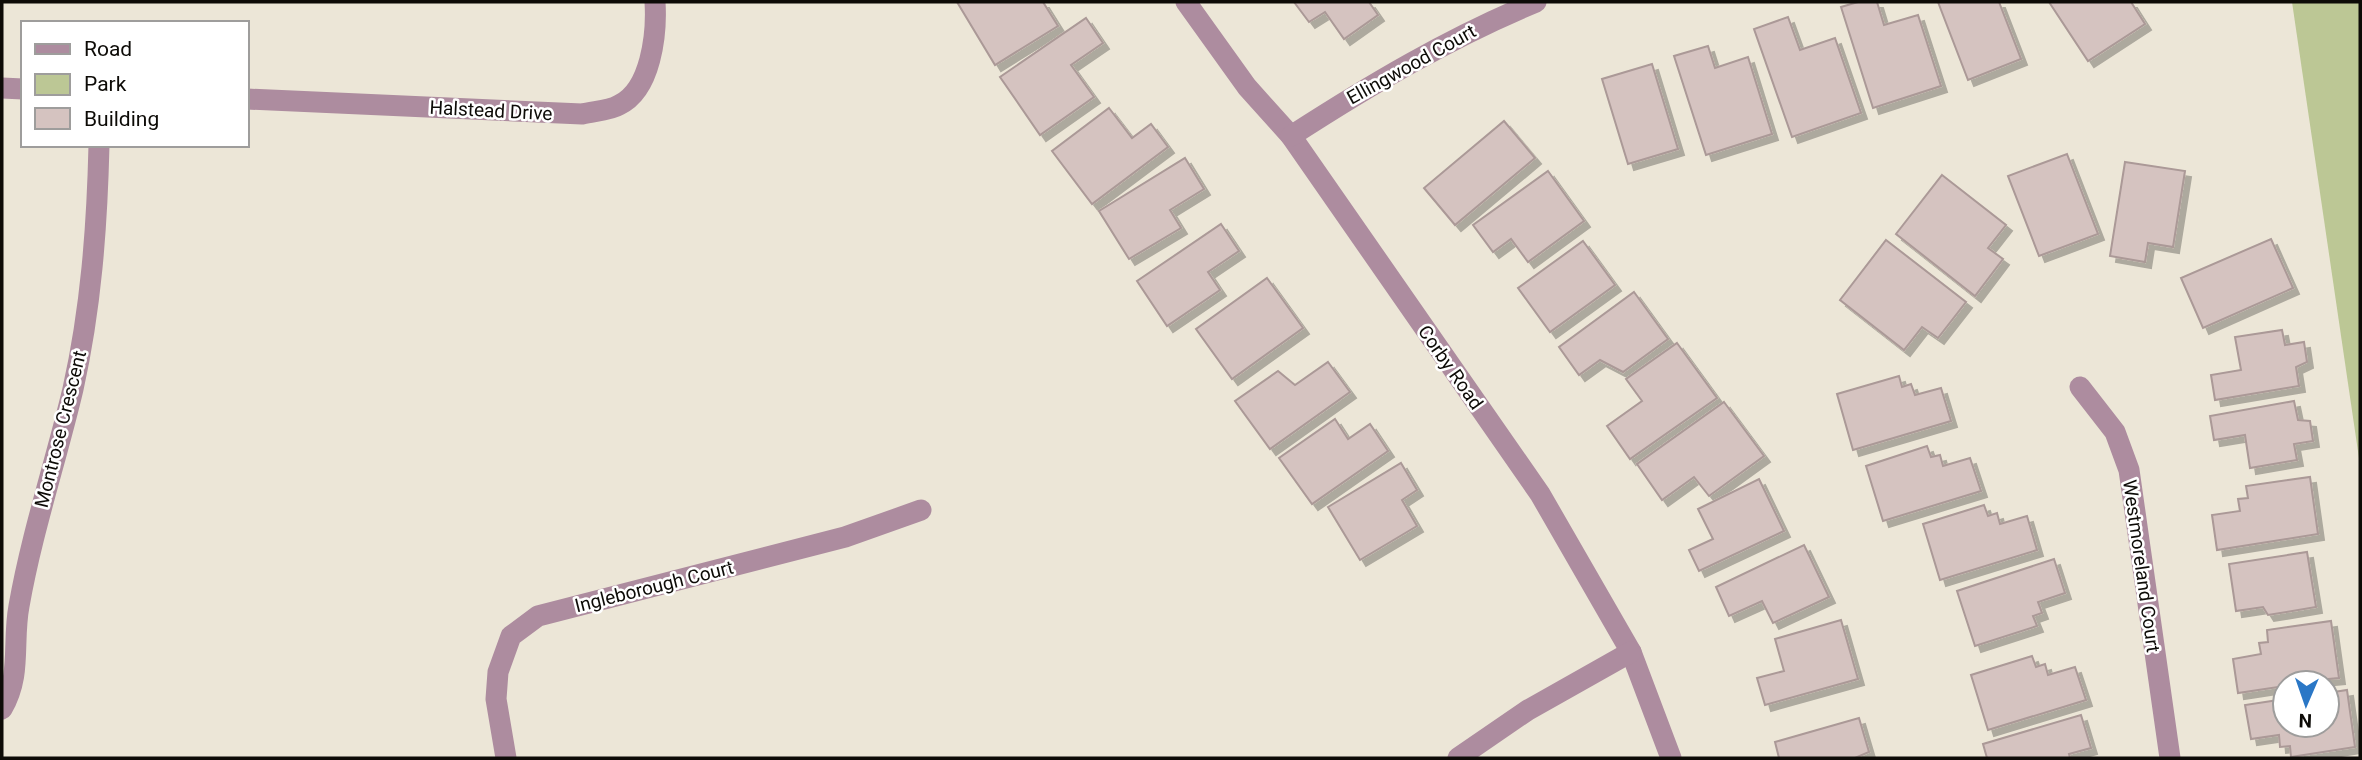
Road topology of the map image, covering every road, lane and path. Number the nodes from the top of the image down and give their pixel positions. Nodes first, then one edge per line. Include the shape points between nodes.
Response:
1 (655, 2) edge
2 (1186, 2) edge
3 (1536, 2) edge
4 (2, 88) edge
5 (21, 89) edge
6 (248, 99) edge
7 (1291, 136) junction
8 (99, 147) edge
9 (2080, 387) dead end
10 (922, 510) dead end
11 (1630, 652) junction
12 (2, 709) edge
13 (506, 758) edge
14 (1458, 758) edge
15 (1671, 758) edge
16 (2170, 758) edge

1 - 6 street, Halstead Drive via 642,86 620,105 582,114
2 - 7 street, Corby Road via 1247,87
3 - 7 street, Ellingwood Court via 1425,54
4 - 5 street
7 - 11 street, Corby Road via 1540,494
8 - 12 street, Montrose Crescent via 97,230 88,310 18,608 14,688
9 - 16 street, Westmoreland Court via 2115,432 2129,470
10 - 13 street, Ingleborough Court via 845,537 538,616 511,636 498,672 496,699
11 - 14 street via 1528,710
11 - 15 street, Corby Road

